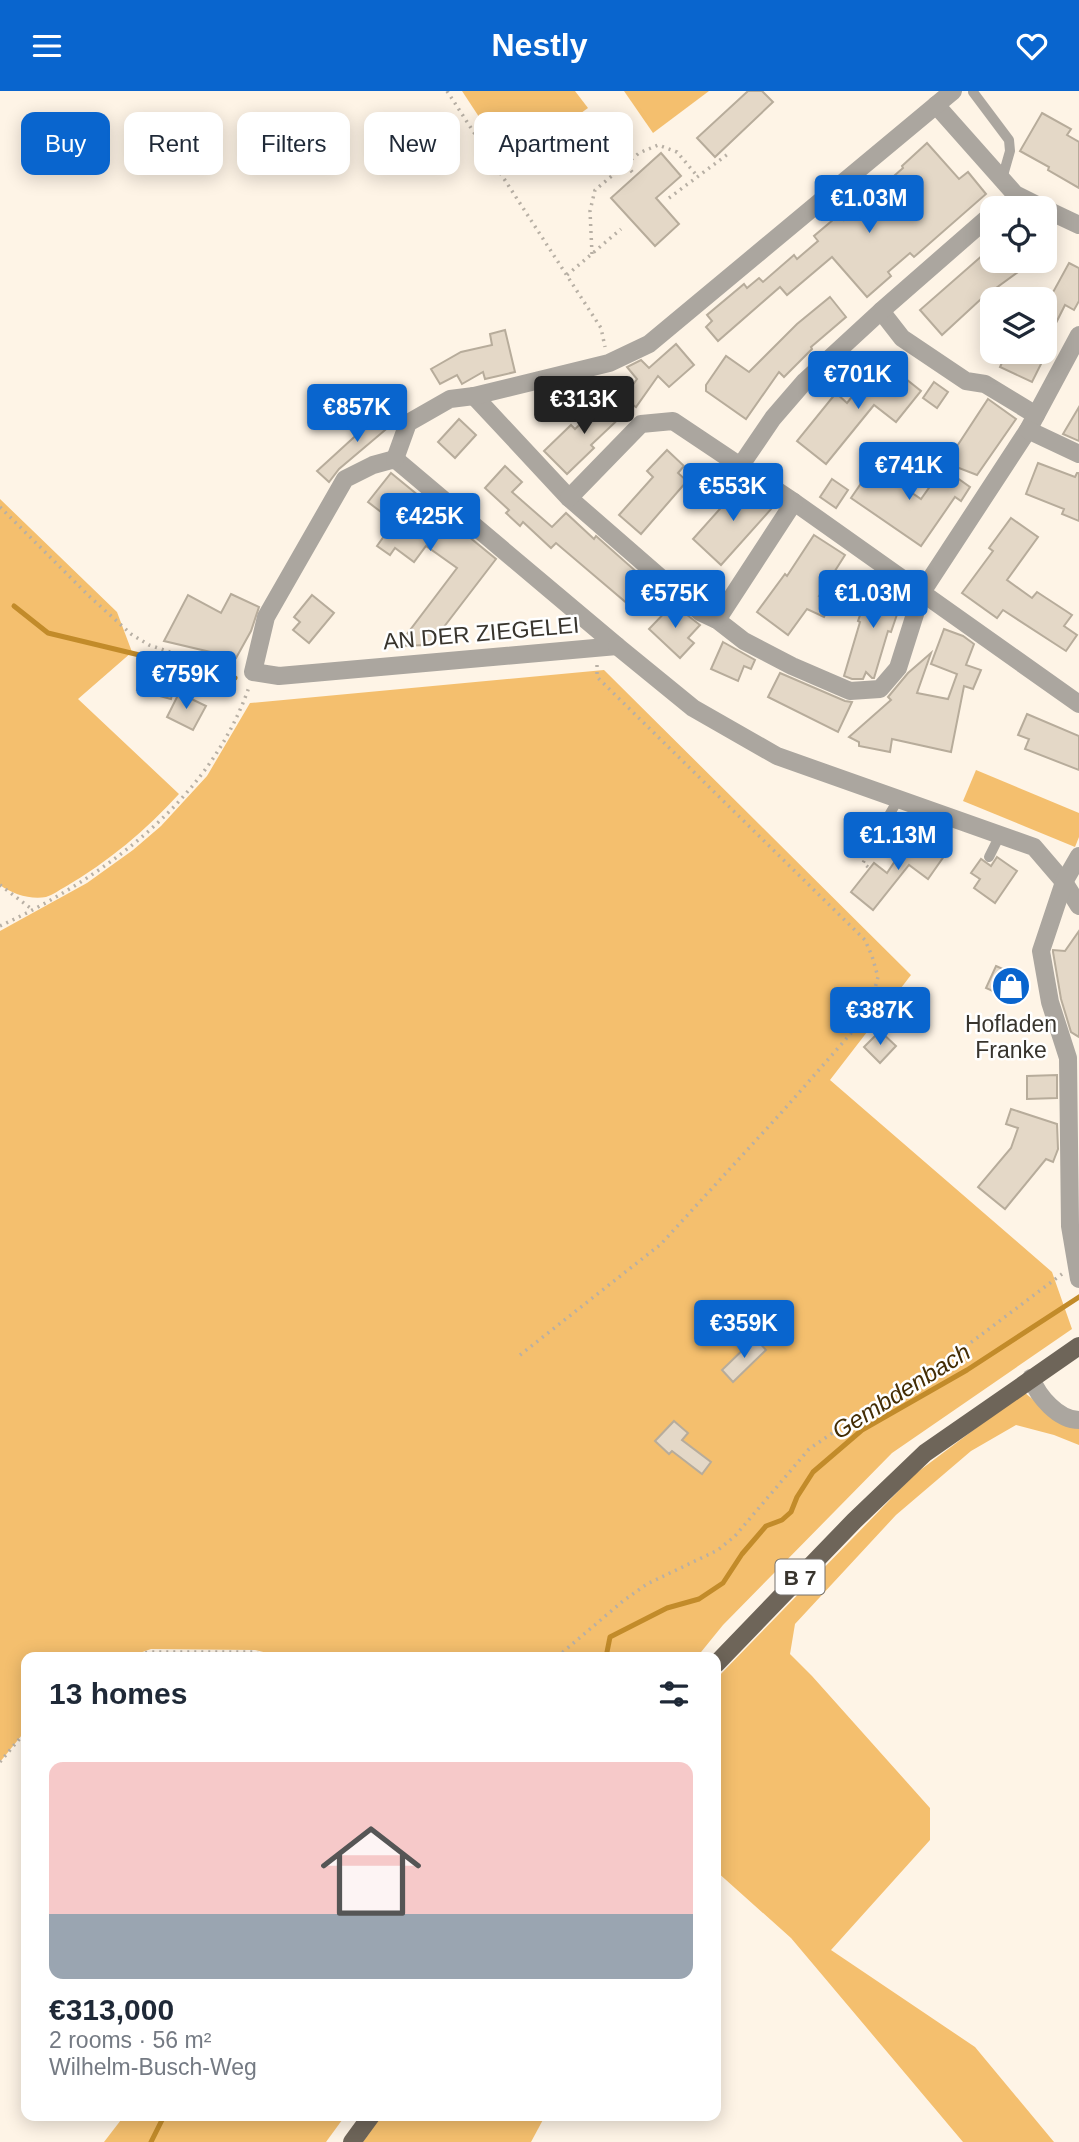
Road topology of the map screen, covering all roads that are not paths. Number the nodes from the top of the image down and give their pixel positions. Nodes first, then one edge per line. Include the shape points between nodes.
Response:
1 (953, 91) edge
2 (973, 92) edge
3 (936, 105) junction
4 (1002, 179) junction
5 (1015, 194) junction
6 (1013, 196) edge
7 (1019, 196) edge
8 (1057, 215) edge
9 (980, 224) edge
10 (1079, 225) edge
11 (881, 311) junction
12 (1079, 335) edge
13 (474, 396) junction
14 (1032, 423) junction
15 (1079, 454) edge
16 (395, 459) junction
17 (741, 465) junction
18 (569, 498) junction
19 (794, 502) junction
20 (922, 592) junction
21 (717, 620) junction
22 (617, 646) junction
23 (1079, 704) edge
24 (899, 799) junction
25 (881, 829) road end
26 (1000, 835) junction
27 (1079, 856) edge
28 (989, 857) dead end
29 (1064, 882) junction
30 (1079, 906) edge
31 (1074, 1051) edge
32 (1078, 1274) edge
33 (1079, 1346) edge
34 (1031, 1378) junction
35 (1079, 1420) edge
36 (721, 1659) edge
37 (367, 2121) edge
38 (352, 2142) edge

1 - 3 street
2 - 4 lane via 1009,140
3 - 4 street
3 - 13 street via 649,344 609,363
4 - 5 street
5 - 6 street
5 - 7 street
8 - 10 street
9 - 11 street
11 - 14 street via 902,338 966,381 985,384
11 - 17 street via 805,381
12 - 14 street
13 - 16 street via 450,399 408,423
13 - 18 street
14 - 15 street
14 - 20 street
16 - 22 street, AN DER ZIEGELEI
16 - 22 street, AN DER ZIEGELEI via 345,479 266,617 253,672 279,676
17 - 18 street via 673,421 641,424
17 - 19 street
18 - 21 street via 700,612
19 - 20 street
19 - 21 street
20 - 21 street via 898,669 880,689 850,691 744,641
20 - 23 street
22 - 24 street via 693,708 776,756
24 - 25 lane
24 - 26 street
26 - 28 lane
26 - 29 street via 1034,848
27 - 29 street
29 - 30 street
29 - 31 street via 1041,951 1050,1002
31 - 32 street via 1068,1186
33 - 34 main road, B 7
34 - 35 street via 1035,1390 1053,1409
34 - 36 main road, B 7 via 925,1453
37 - 38 main road

